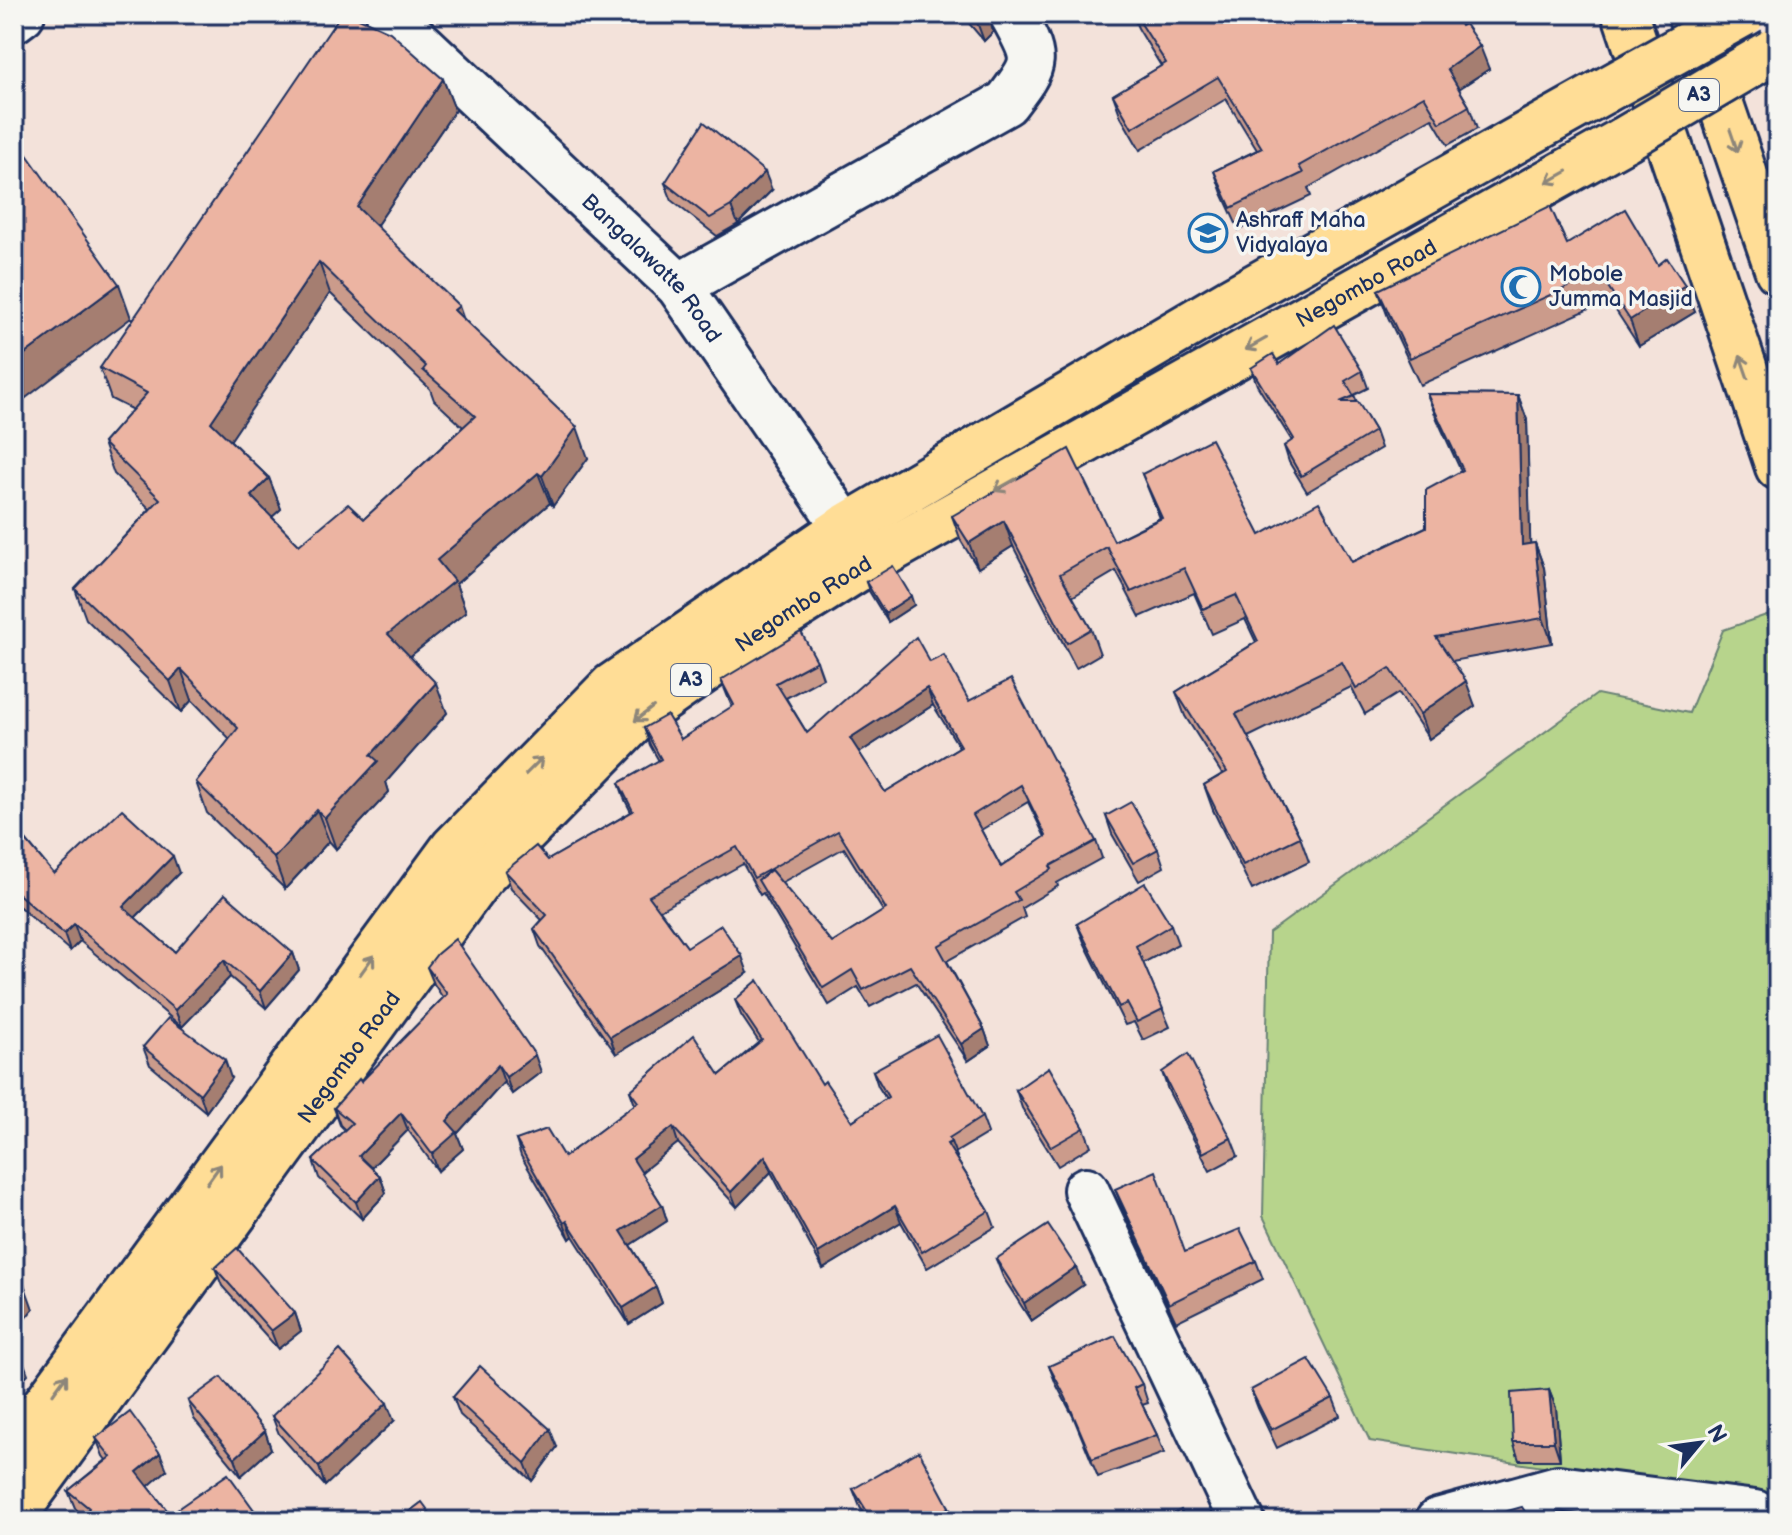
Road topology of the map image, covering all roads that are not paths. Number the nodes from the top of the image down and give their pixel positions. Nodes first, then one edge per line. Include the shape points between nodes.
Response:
1 (22, 14) edge
2 (389, 14) edge
3 (1012, 14) edge
4 (1625, 14) edge
5 (1690, 14) edge
6 (1743, 14) edge
7 (14, 20) edge
8 (1776, 50) edge
9 (1778, 271) edge
10 (679, 286) junction
11 (1778, 467) edge
12 (845, 527) junction
13 (864, 565) junction
14 (1086, 1190) dead end
15 (14, 1447) edge
16 (14, 1516) edge
17 (1242, 1521) edge
18 (1438, 1521) edge
19 (1759, 1521) edge

1 - 7 street
2 - 10 street, Bangalawatte Road
3 - 10 street via 1030,46 1030,71 1006,103
11 -> 4 highway
5 -> 9 highway
6 - 12 highway, Negombo Road / A3, bridge via 1233,299
8 -> 13 highway, Negombo Road / A3, bridge
10 - 12 street, Bangalawatte Road
12 - 13 street, Bangalawatte Road
15 -> 12 highway, Negombo Road / A3 via 453,848 612,686
13 -> 16 highway, Negombo Road / A3 via 638,717 481,877
14 - 17 street
18 - 19 street via 1558,1488 1755,1513

